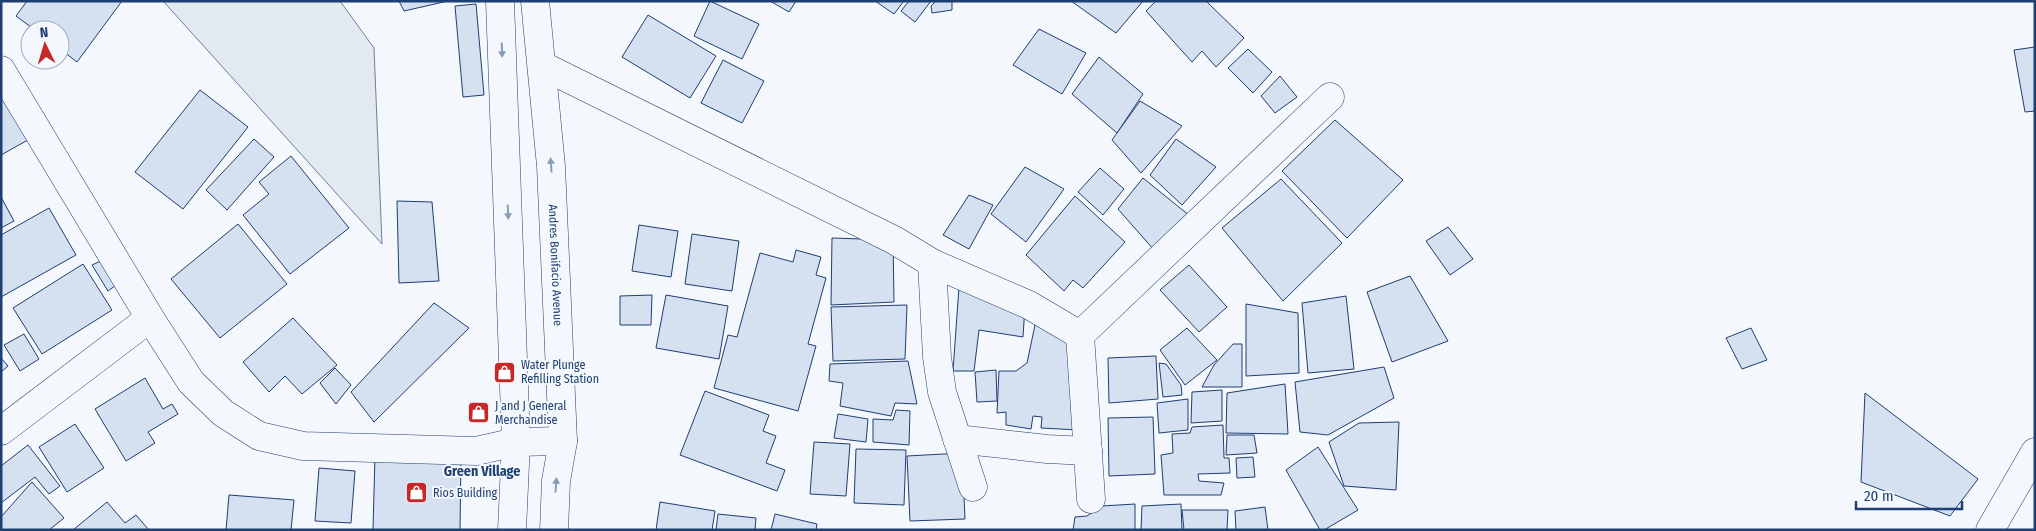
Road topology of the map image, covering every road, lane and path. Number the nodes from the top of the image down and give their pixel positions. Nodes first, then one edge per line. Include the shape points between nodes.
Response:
1 (500, 1) edge
2 (536, 1) edge
3 (543, 66) junction
4 (1, 70) edge
5 (1330, 97) dead end
6 (932, 263) junction
7 (150, 318) junction
8 (1080, 335) junction
9 (1, 431) edge
10 (957, 438) junction
11 (562, 441) junction
12 (516, 442) junction
13 (1088, 450) junction
14 (2035, 452) edge
15 (973, 486) dead end
16 (1091, 499) dead end
17 (512, 530) edge
18 (554, 530) edge
19 (1990, 530) edge

1 -> 12 main road
2 - 3 main road, Andres Bonifacio Avenue
3 - 6 main road via 894,240
11 -> 3 main road, Andres Bonifacio Avenue via 551,166
4 - 7 main road
5 - 8 main road
6 - 8 main road via 1029,305
6 - 10 main road via 942,392
7 - 9 main road
7 - 12 main road via 191,382 223,413 259,436 303,446 402,450 476,451
8 - 13 main road
10 - 13 main road via 1047,449
10 - 15 main road
11 - 12 main road
18 -> 11 main road, Andres Bonifacio Avenue
12 - 17 main road
13 - 16 main road
14 - 19 main road

